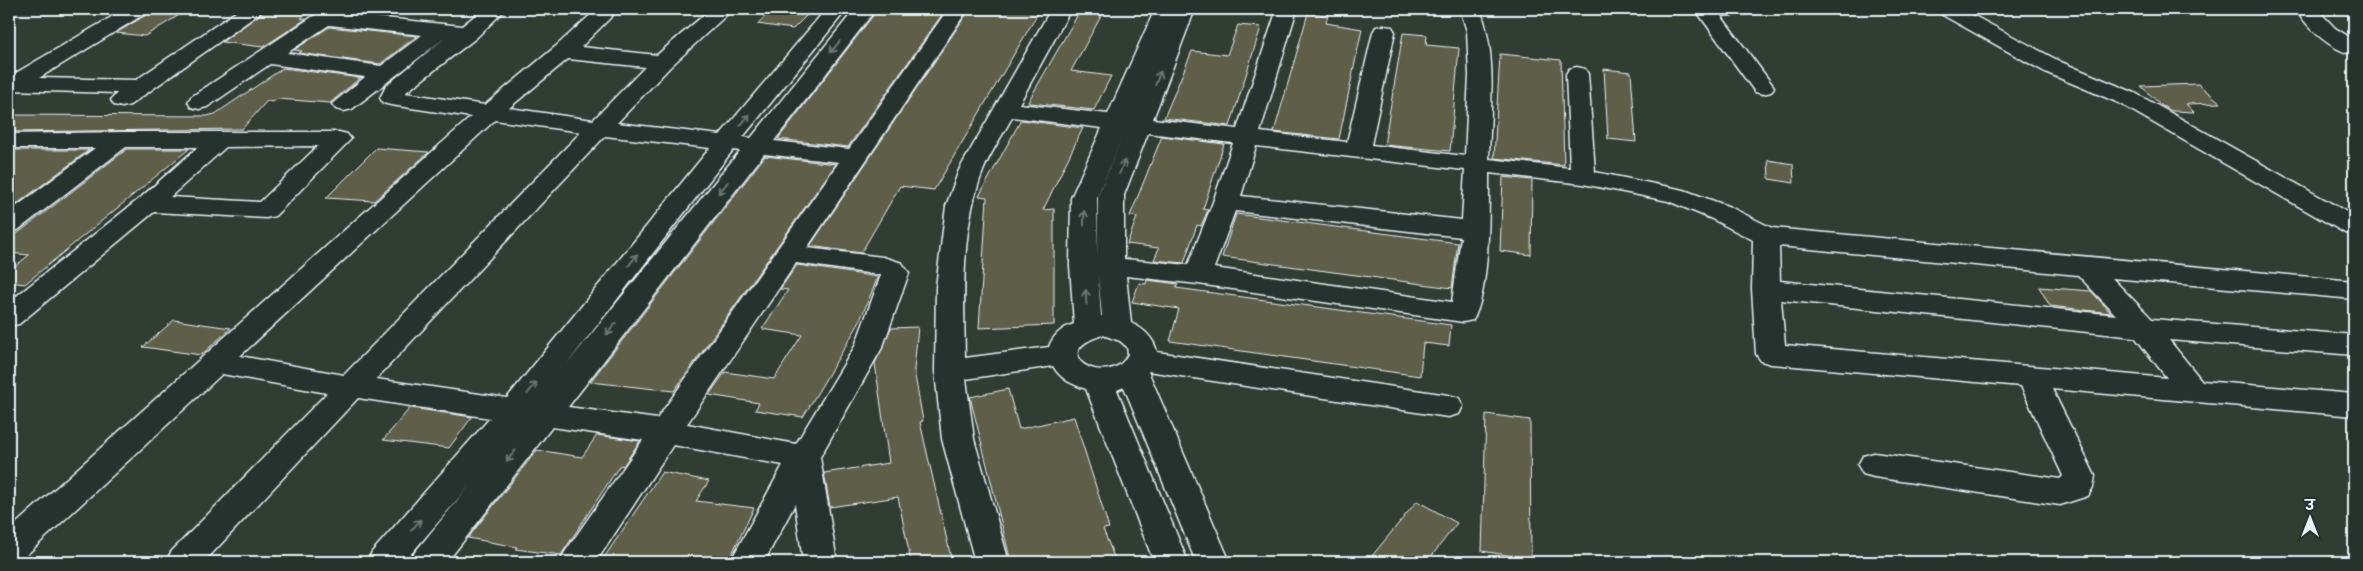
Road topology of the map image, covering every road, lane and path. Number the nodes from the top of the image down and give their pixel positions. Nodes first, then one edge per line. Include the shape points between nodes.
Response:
1 (138, 9) edge
2 (253, 9) edge
3 (496, 9) edge
4 (608, 9) edge
5 (723, 9) edge
6 (837, 9) edge
7 (866, 9) edge
8 (958, 9) edge
9 (1062, 9) edge
10 (1165, 9) edge
11 (1185, 9) edge
12 (1287, 9) edge
13 (1470, 9) edge
14 (1749, 9) edge
15 (1946, 9) edge
16 (2306, 9) edge
17 (1705, 10) edge
18 (331, 13) edge
19 (442, 30) junction
20 (1384, 32) dead end
21 (468, 33) junction
22 (2354, 49) edge
23 (563, 52) junction
24 (267, 57) junction
25 (662, 62) junction
26 (385, 72) junction
27 (1577, 74) dead end
28 (11, 84) edge
29 (1763, 87) dead end
30 (199, 102) dead end
31 (344, 104) dead end
32 (1004, 109) junction
33 (489, 113) junction
34 (1128, 122) junction
35 (599, 128) junction
36 (1247, 137) junction
37 (122, 139) junction
38 (220, 140) junction
39 (9, 141) edge
40 (726, 143) junction
41 (756, 146) junction
42 (1357, 152) junction
43 (856, 157) junction
44 (1476, 165) junction
45 (1583, 177) junction
46 (1226, 202) junction
47 (148, 204) junction
48 (9, 224) edge
49 (2354, 227) edge
50 (1475, 230) junction
51 (1766, 236) junction
52 (789, 254) junction
53 (1084, 266) junction
54 (1111, 266) junction
55 (2086, 267) junction
56 (1198, 274) junction
57 (1766, 289) junction
58 (2354, 290) edge
59 (22, 294) edge
60 (9, 317) edge
61 (1117, 327) junction
62 (1088, 328) junction
63 (2144, 328) junction
64 (2354, 345) edge
65 (1062, 356) junction
66 (214, 362) junction
67 (1136, 365) junction
68 (950, 371) junction
69 (2031, 376) junction
70 (1098, 381) junction
71 (354, 386) junction
72 (2193, 390) junction
73 (2354, 405) edge
74 (1448, 406) dead end
75 (514, 411) junction
76 (543, 415) junction
77 (665, 432) junction
78 (804, 457) junction
79 (1874, 465) dead end
80 (9, 550) edge
81 (183, 562) edge
82 (384, 562) edge
83 (427, 562) edge
84 (577, 562) edge
85 (747, 562) edge
86 (820, 562) edge
87 (992, 562) edge
88 (1171, 562) edge
89 (1212, 562) edge

1 - 28 street
2 - 28 street via 131,94
3 - 21 street
4 - 23 street
5 - 25 street
40 -> 6 street
7 -> 41 street
8 - 43 street
9 - 32 street
10 - 34 street
34 -> 11 street
12 - 36 street
13 - 44 street via 1478,31 1480,59
14 - 17 street
15 - 49 street via 2053,67 2127,98
16 - 22 street via 2327,33
17 - 29 street
18 - 19 street
18 - 24 street
19 - 21 street
19 - 26 street
20 - 42 street
21 - 33 street via 394,91 391,98
23 - 25 street
23 - 33 street
24 - 26 street
24 - 30 street
25 - 35 street
26 - 31 street
27 - 45 street
32 - 34 street
32 - 68 street via 971,170 959,206 950,287
33 - 35 street
33 - 66 street
34 - 36 street
53 -> 34 street via 1084,198
54 -> 34 street via 1110,195
35 - 40 street
35 - 71 street
36 - 42 street
36 - 46 street
37 - 38 street
37 - 39 street
37 - 48 street
38 - 47 street
38 - 47 street via 339,139 266,210
40 - 41 street
75 -> 40 street
41 - 43 street
41 -> 76 street
42 - 44 street
43 - 52 street
44 - 45 street
44 - 50 street
45 - 51 street via 1675,195 1722,213
46 - 50 street
46 - 56 street
47 - 59 street
50 - 56 street via 1463,313
51 - 55 street
51 - 57 street
52 - 77 street
52 - 78 street via 883,266 895,273 869,346
53 - 54 street
62 -> 53 street
54 - 56 street
54 - 61 street
55 - 58 street
55 - 63 street
57 - 63 street
57 - 69 street via 1771,354
59 - 60 street
61 - 62 street
61 - 67 street via 1138,340 1142,350
62 - 65 street via 1068,339
63 - 64 street
63 - 72 street
65 - 68 street
65 - 70 street via 1067,368 1080,377
66 - 71 street
66 - 80 street
67 - 70 street via 1117,378
67 - 74 street
67 - 89 street
68 - 87 street via 958,439
69 - 72 street
69 - 79 street via 2079,476 2077,487 2060,492
70 - 88 street
71 - 75 street
71 - 81 street
72 - 73 street
75 - 76 street
82 -> 75 street
76 - 77 street
76 -> 83 street
77 - 78 street
77 - 84 street
78 - 85 street
78 - 86 street

